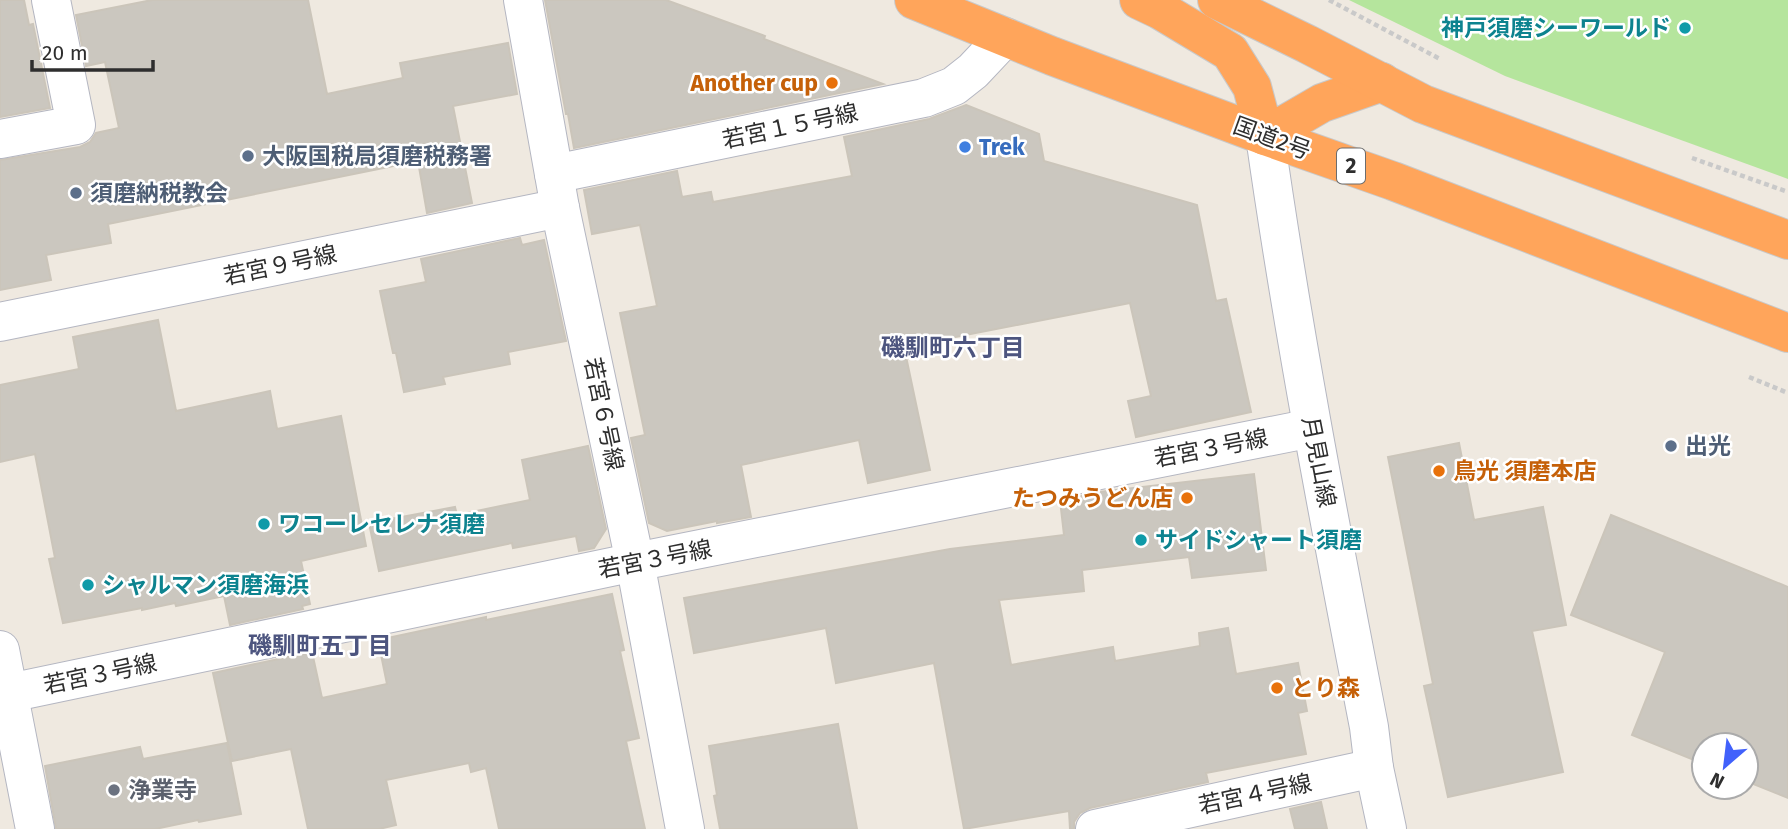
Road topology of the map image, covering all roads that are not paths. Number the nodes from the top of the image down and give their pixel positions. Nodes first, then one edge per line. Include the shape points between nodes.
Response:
1 (51, 0) edge
2 (523, 0) edge
3 (914, 0) edge
4 (1139, 0) edge
5 (1217, 0) edge
6 (1005, 37) junction
7 (1382, 82) junction
8 (1265, 136) junction
9 (0, 139) edge
10 (557, 191) junction
11 (1788, 240) edge
12 (0, 322) edge
13 (1788, 333) edge
14 (1312, 428) junction
15 (635, 562) junction
16 (0, 650) edge
17 (4, 694) edge
18 (1374, 768) junction
19 (35, 829) edge
20 (685, 829) edge
21 (1095, 829) edge
22 (1387, 829) edge

1 - 9 street via 76,125
2 - 10 street, 若宮６号線
3 - 6 highway, 国道2号 / 2
4 - 8 highway via 1230,52 1252,87
5 - 7 highway
6 - 8 highway, 国道2号 / 2
6 - 10 street, 若宮１５号線 via 954,86 924,98
7 - 8 highway via 1322,103
7 - 11 highway via 1423,104
8 - 13 highway, 国道2号 / 2
8 - 14 street, 月見山線
10 - 12 street, 若宮９号線
10 - 15 street, 若宮６号線
14 - 15 street, 若宮３号線
14 - 18 street, 月見山線
15 - 17 street, 若宮３号線
15 - 20 street, 若宮６号線
16 - 17 street
17 - 19 street
18 - 21 street, 若宮４号線
18 - 22 street, 月見山線

